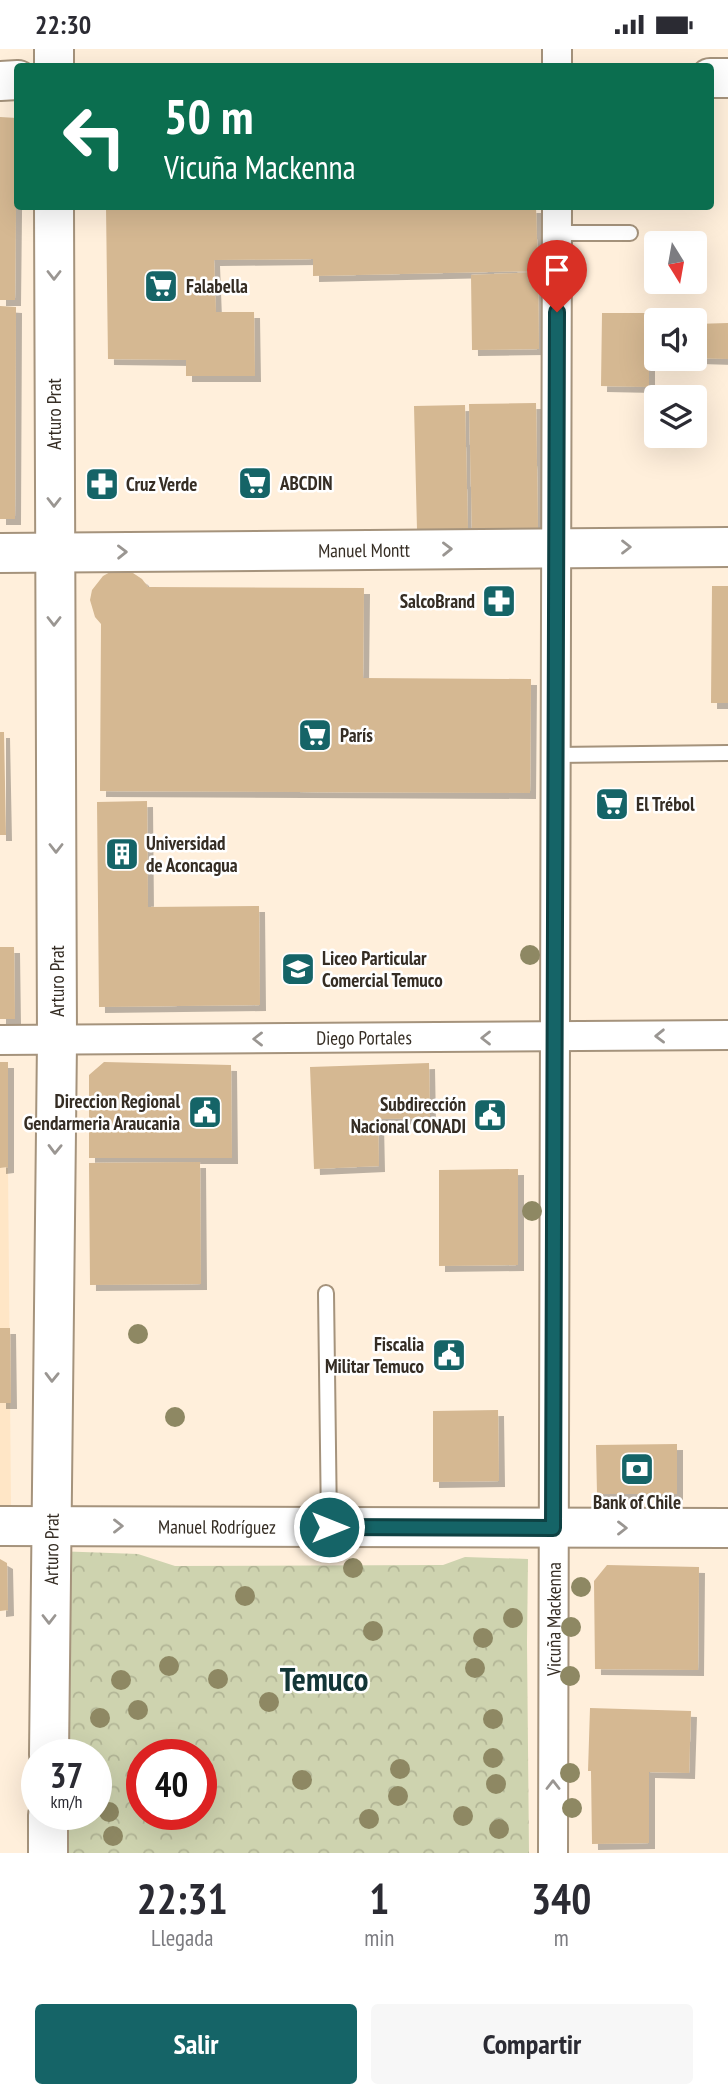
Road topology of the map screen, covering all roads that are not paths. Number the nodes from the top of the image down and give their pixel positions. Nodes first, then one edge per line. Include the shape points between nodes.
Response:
1 (54, 210) edge
2 (557, 220) edge
3 (630, 233) dead end
4 (728, 547) edge
5 (558, 548) junction
6 (54, 552) junction
7 (0, 553) edge
8 (728, 753) edge
9 (556, 755) junction
10 (728, 1035) edge
11 (554, 1037) junction
12 (0, 1040) edge
13 (57, 1041) junction
14 (326, 1293) dead end
15 (0, 1526) edge
16 (50, 1526) junction
17 (329, 1527) junction
18 (553, 1528) junction
19 (728, 1528) edge
20 (49, 1739) edge
21 (48, 1830) edge
22 (48, 1853) edge
23 (553, 1853) edge

1 -> 6 street, Arturo Prat
2 - 3 lane
2 - 5 street, Vicuña Mackenna
5 -> 4 street, Manuel Montt
6 -> 5 street, Manuel Montt
5 - 9 street, Vicuña Mackenna
6 - 7 street, Manuel Montt
6 -> 13 street, Arturo Prat
8 - 9 lane
9 - 11 street, Vicuña Mackenna
10 -> 11 street, Diego Portales
11 -> 13 street, Diego Portales
11 - 18 street, Vicuña Mackenna
12 - 13 street, Diego Portales
13 -> 16 street, Arturo Prat
14 - 17 lane
15 - 16 street, Manuel Rodríguez
16 -> 17 street, Manuel Rodríguez
16 -> 20 street, Arturo Prat
17 - 18 street, Manuel Rodríguez
18 -> 19 street, Manuel Rodríguez
23 -> 18 street, Vicuña Mackenna
21 - 22 street

